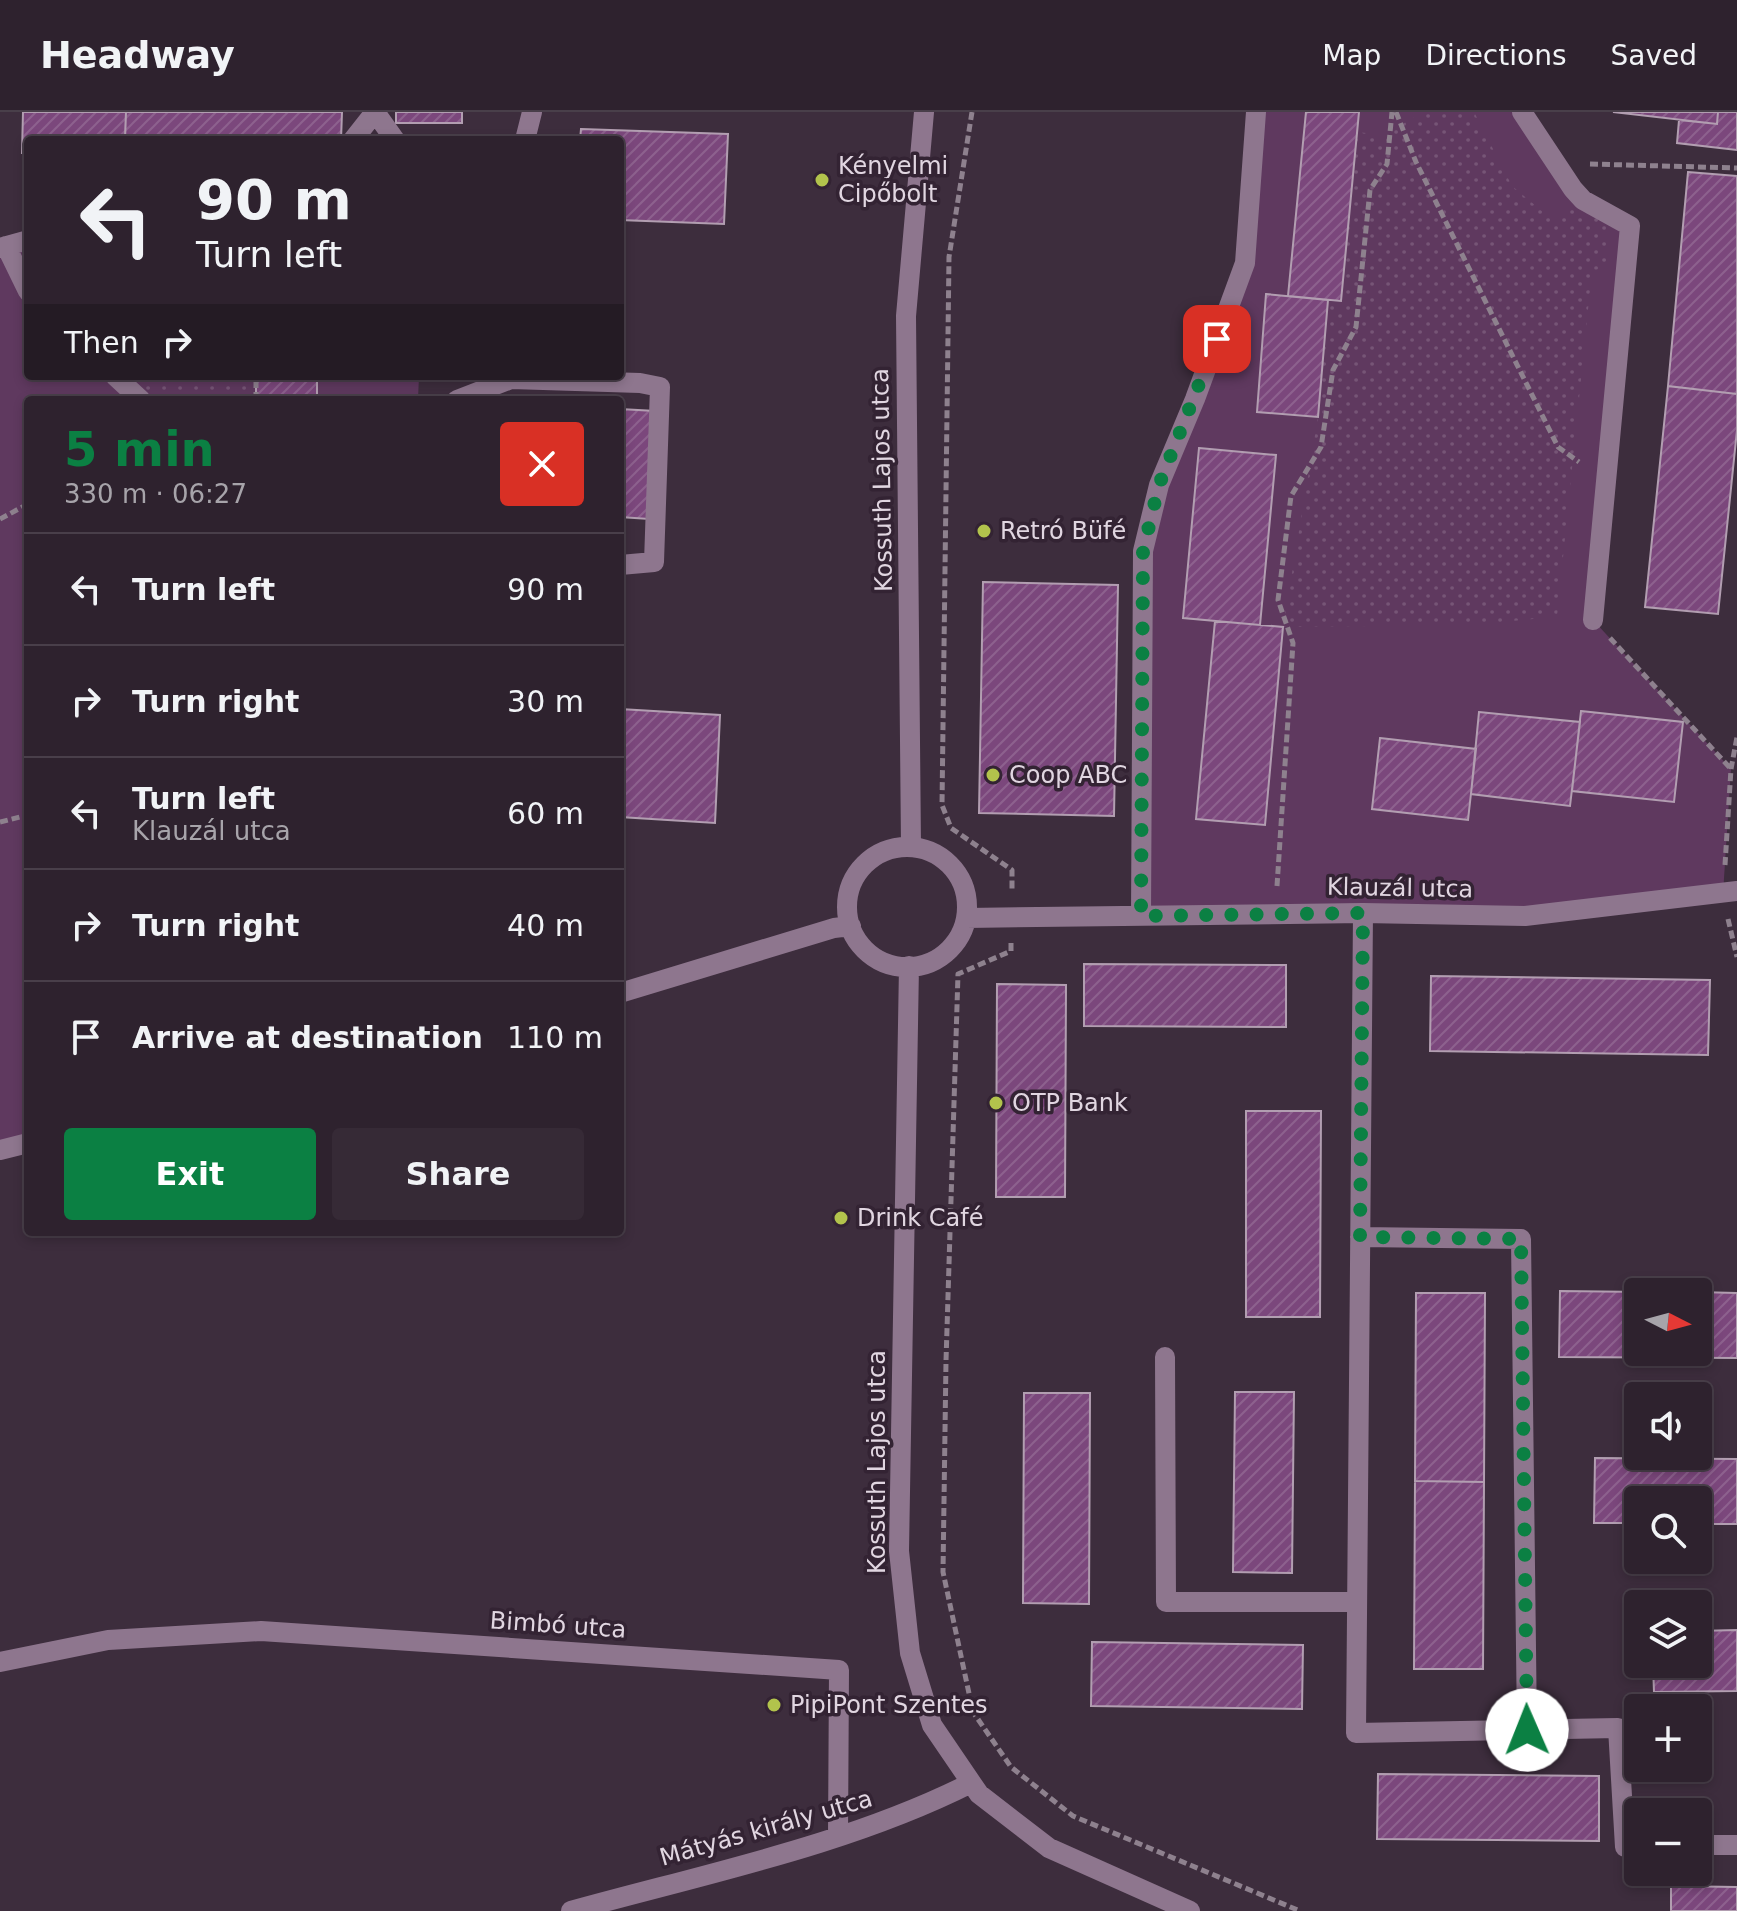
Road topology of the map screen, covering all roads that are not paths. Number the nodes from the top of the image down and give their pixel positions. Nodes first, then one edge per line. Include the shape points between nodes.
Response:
1 (375, 112) edge
2 (532, 112) edge
3 (924, 112) edge
4 (1256, 112) edge
5 (1522, 112) edge
6 (356, 136) edge
7 (392, 136) edge
8 (526, 136) edge
9 (24, 241) edge
10 (3, 247) edge
11 (24, 284) edge
12 (119, 380) edge
13 (508, 380) edge
14 (543, 380) edge
15 (137, 396) edge
16 (467, 396) edge
17 (624, 565) edge
18 (1593, 620) road end
19 (911, 847) junction
20 (1730, 893) edge
21 (1363, 913) junction
22 (1141, 916) junction
23 (966, 918) junction
24 (851, 926) junction
25 (909, 966) junction
26 (624, 992) edge
27 (24, 1144) edge
28 (0, 1150) edge
29 (1360, 1237) junction
30 (1165, 1357) dead end
31 (1357, 1602) junction
32 (0, 1662) edge
33 (1527, 1730) junction
34 (971, 1783) junction
35 (1624, 1830) edge
36 (838, 1837) junction
37 (1712, 1845) edge
38 (1737, 1845) edge
39 (571, 1911) edge
40 (1190, 1911) edge

1 - 6 street
1 - 7 street
2 - 8 street
3 - 19 street, Kossuth Lajos utca via 906,316
4 - 22 street via 1245,263 1159,485 1143,551
5 - 18 street via 1583,200 1630,226
9 - 10 street
10 - 11 street
12 - 15 street
13 - 16 street
14 - 17 street via 660,387 654,562
19 - 23 street via 932,852 957,873
19 - 24 street via 882,853 855,877 848,894
20 - 21 street, Klauzál utca via 1525,916
21 - 22 street, Klauzál utca
21 - 29 street
22 - 23 street, Klauzál utca
23 - 25 street via 949,951 934,961
24 - 25 street via 863,948 878,960
24 - 26 street
25 - 34 street, Kossuth Lajos utca via 899,1551 910,1653 932,1725
27 - 28 street
29 - 31 street
29 - 33 street via 1521,1239
30 - 31 street via 1166,1602
31 - 33 street via 1356,1733
32 - 36 street, Bimbó utca via 108,1640 261,1631 839,1670
33 - 35 street via 1618,1728
34 - 36 street, Mátyás király utca
34 - 40 street, Kossuth Lajos utca via 1049,1848
36 - 39 street, Mátyás király utca
37 - 38 street

